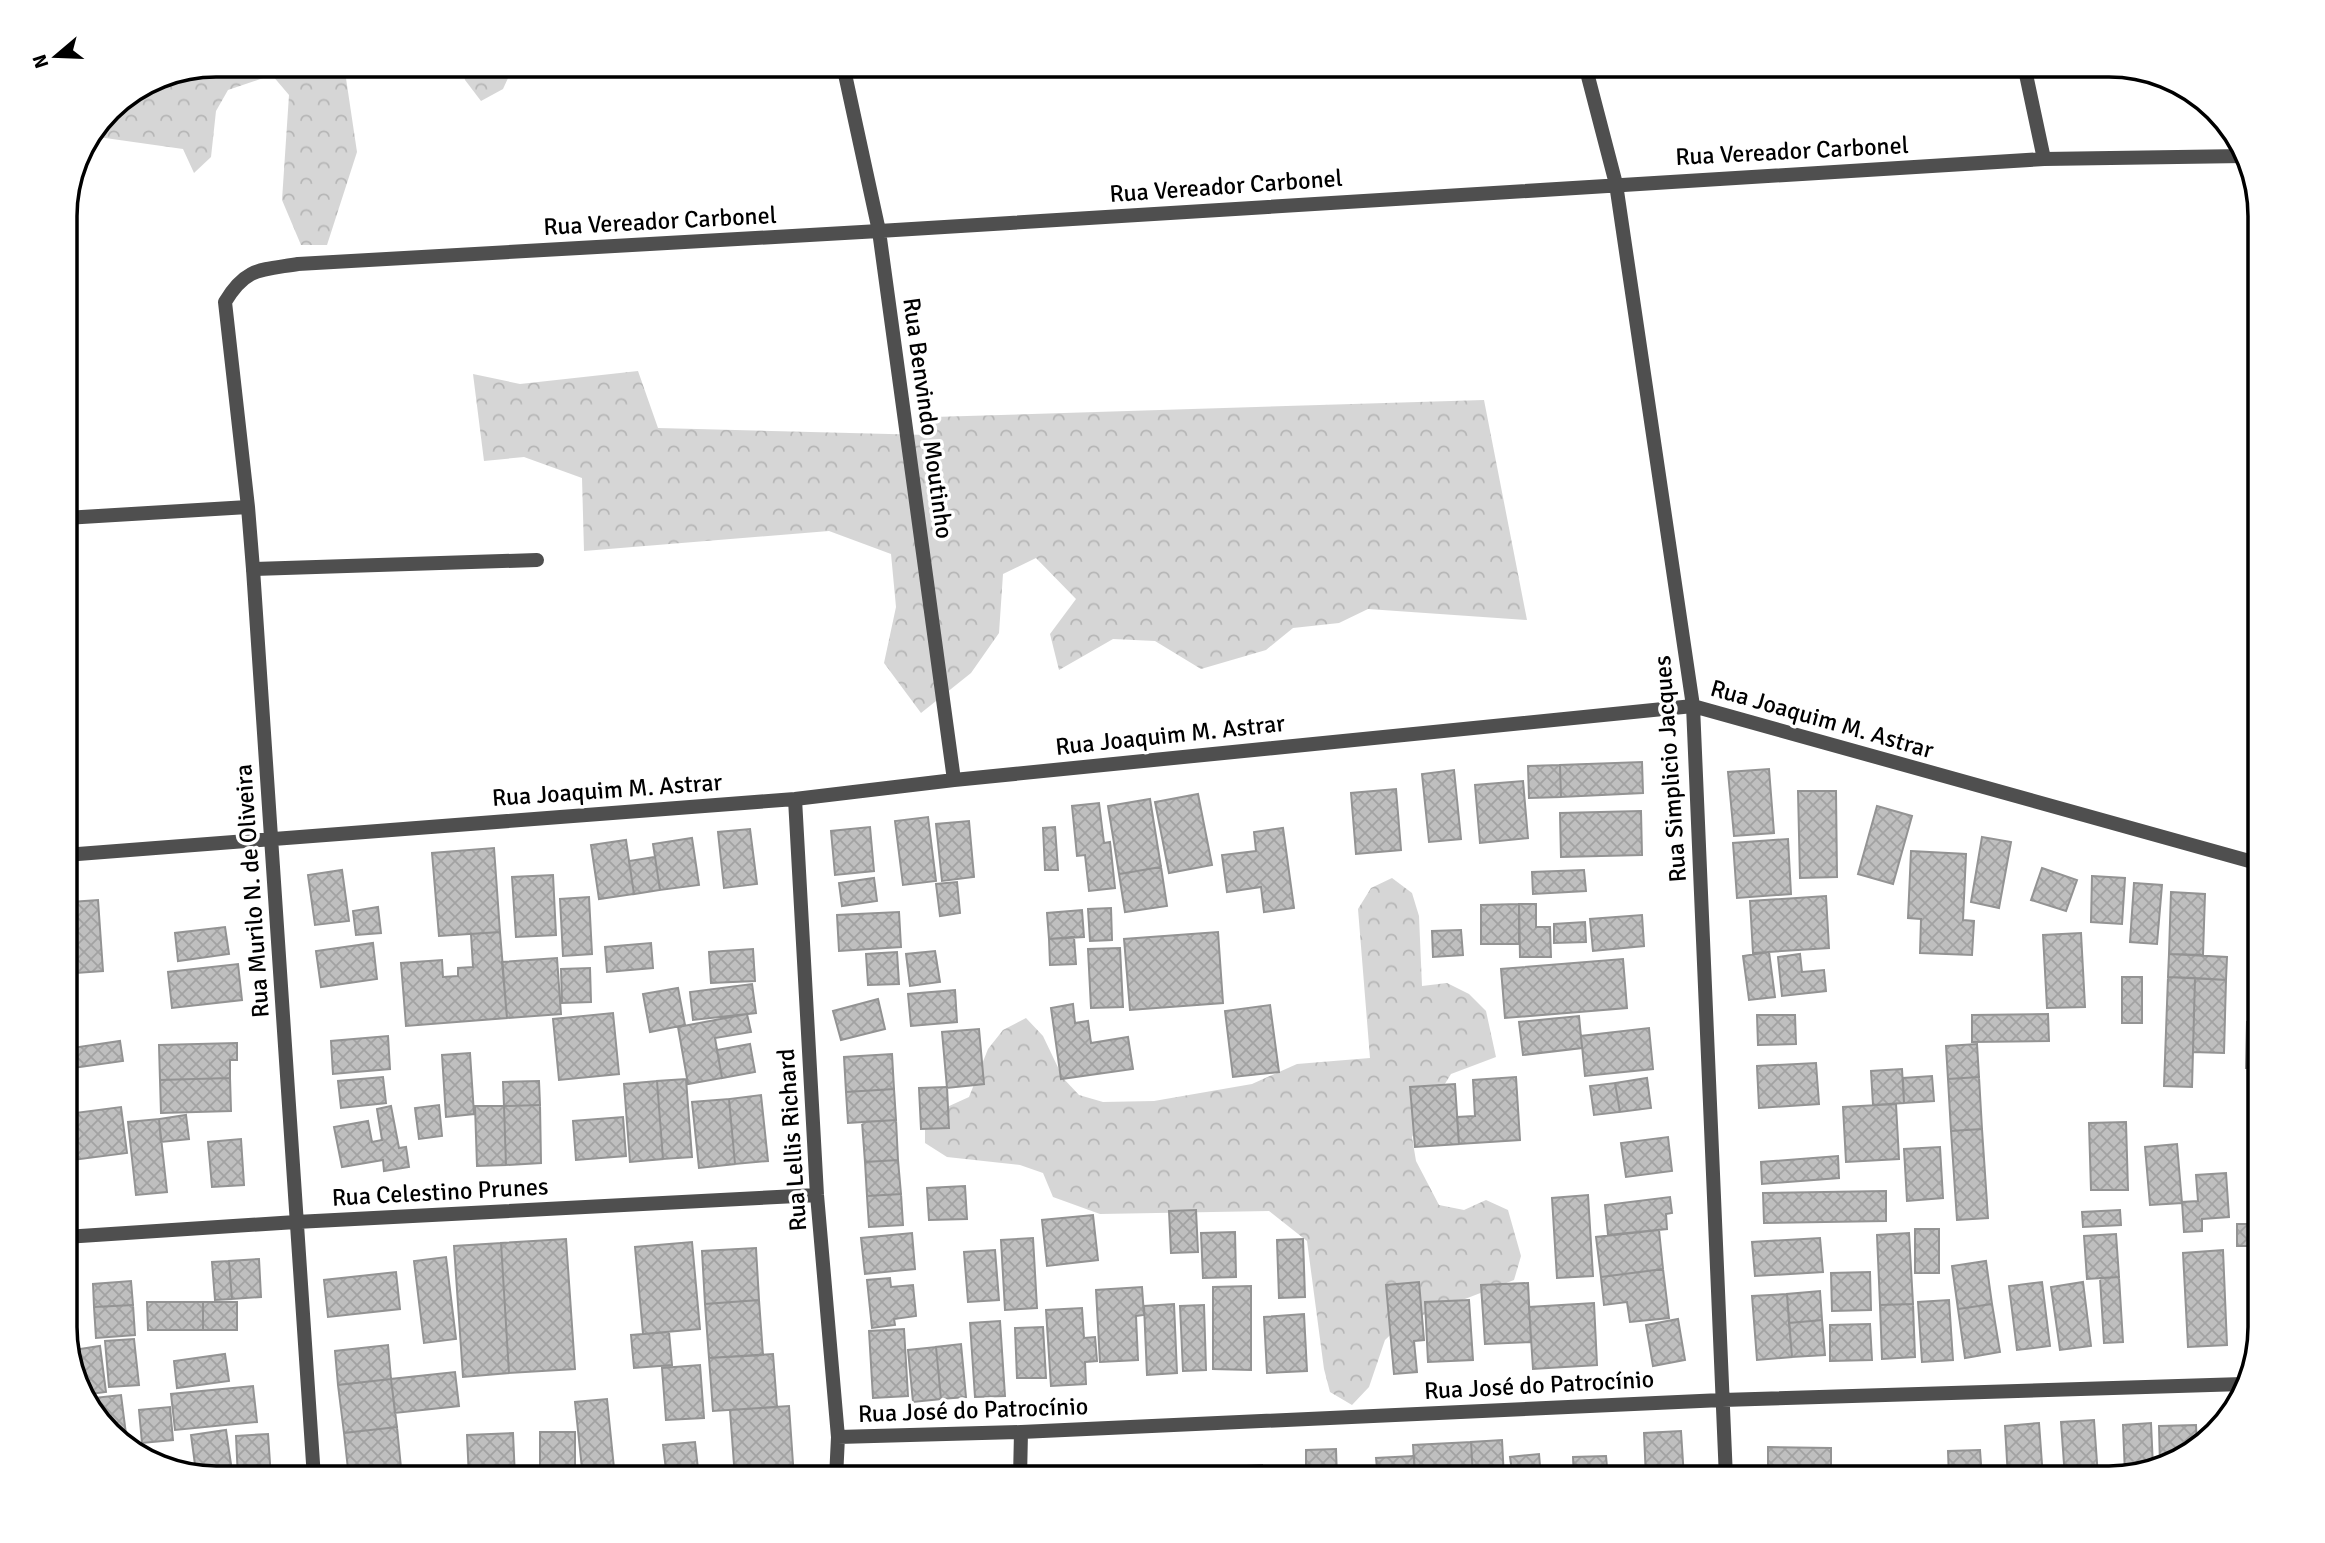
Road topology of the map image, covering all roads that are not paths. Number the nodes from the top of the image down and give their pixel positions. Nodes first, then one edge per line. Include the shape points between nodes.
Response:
1 (846, 77) edge
2 (1588, 77) edge
3 (2027, 77) edge
4 (2235, 156) edge
5 (2044, 159) junction
6 (1616, 184) junction
7 (879, 231) junction
8 (225, 302) joint
9 (248, 507) junction
10 (77, 517) edge
11 (537, 560) dead end
12 (253, 569) junction
13 (1693, 706) junction
14 (954, 780) junction
15 (795, 799) junction
16 (272, 838) junction
17 (77, 854) edge
18 (2248, 861) edge
19 (817, 1195) junction
20 (296, 1222) junction
21 (77, 1236) edge
22 (2236, 1384) edge
23 (1723, 1400) junction
24 (1021, 1432) junction
25 (838, 1437) junction
26 (313, 1466) edge
27 (837, 1466) edge
28 (1020, 1466) edge
29 (1726, 1466) edge

1 - 7 street, Rua Benvindo Moutinho
2 - 6 street, Rua Simplicio Jacques
3 - 5 street
4 - 5 street, Rua Vereador Carbonel
5 - 6 street, Rua Vereador Carbonel
6 - 7 street, Rua Vereador Carbonel
6 - 13 street, Rua Simplicio Jacques
7 - 8 street, Rua Vereador Carbonel via 298,264 254,271 235,284
7 - 14 street, Rua Benvindo Moutinho
8 - 9 street, Rua Murilo N. de Oliveira
9 - 10 street
9 - 12 street, Rua Murilo N. de Oliveira
11 - 12 street
12 - 16 street, Rua Murilo N. de Oliveira
13 - 14 street, Rua Joaquim M. Astrar
13 - 18 street, Rua Joaquim M. Astrar
13 - 23 street, Rua Simplicio Jacques
14 - 15 street, Rua Joaquim M. Astrar
15 - 16 street, Rua Joaquim M. Astrar
15 - 19 street, Rua Lellis Richard
16 - 17 street, Rua Joaquim M. Astrar
16 - 20 street, Rua Murilo N. de Oliveira
19 - 20 street, Rua Celestino Prunes
19 - 25 street, Rua Lellis Richard
20 - 21 street, Rua Celestino Prunes
20 - 26 street, Rua Murilo N. de Oliveira
22 - 23 street, Rua José do Patrocínio
23 - 24 street, Rua José do Patrocínio
23 - 29 street, Rua Simplicio Jacques
24 - 25 street, Rua José do Patrocínio
24 - 28 street
25 - 27 street, Rua Lellis Richard

